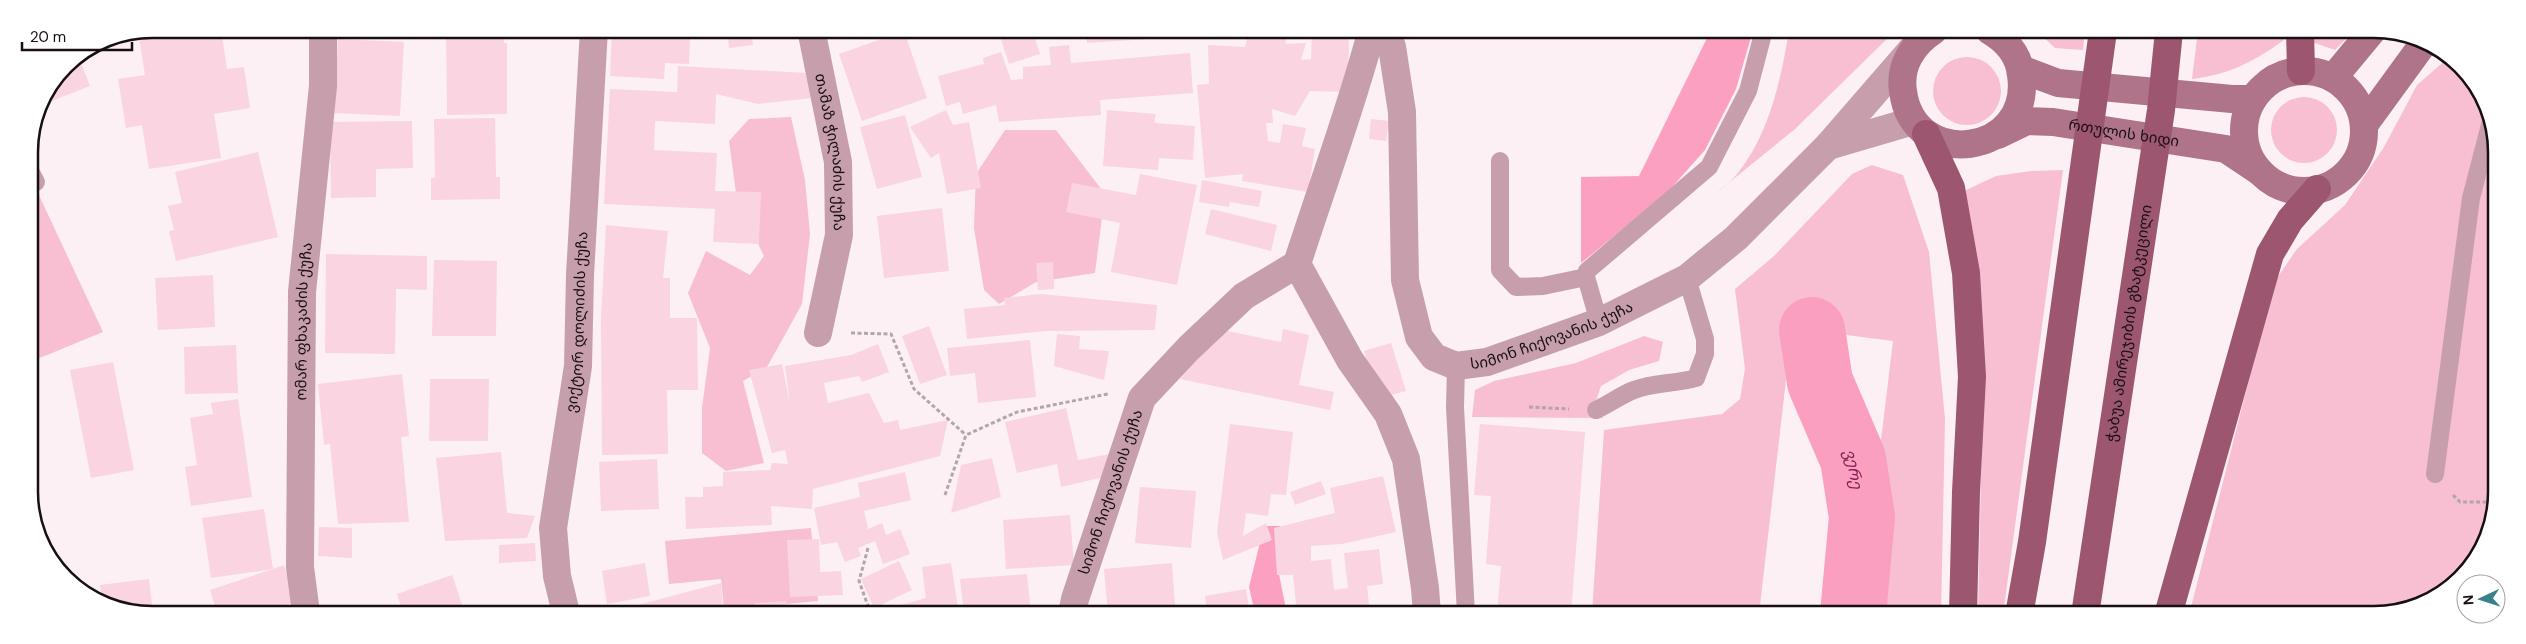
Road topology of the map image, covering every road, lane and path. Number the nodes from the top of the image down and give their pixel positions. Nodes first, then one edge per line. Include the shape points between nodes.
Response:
1 (323, 38) edge
2 (593, 38) edge
3 (813, 38) edge
4 (1370, 38) edge
5 (1389, 38) edge
6 (1762, 38) edge
7 (1925, 38) edge
8 (2002, 38) edge
9 (2102, 38) edge
10 (2168, 38) edge
11 (2300, 38) edge
12 (2366, 38) edge
13 (2421, 47) edge
14 (2021, 69) junction
15 (2300, 71) junction
16 (2333, 78) junction
17 (2242, 99) junction
18 (2364, 125) junction
19 (1920, 127) junction
20 (2487, 136) edge
21 (1984, 142) junction
22 (1828, 146) junction
23 (1500, 160) dead end
24 (2260, 172) junction
25 (2317, 189) junction
26 (1297, 264) junction
27 (1586, 278) junction
28 (1687, 278) junction
29 (1599, 322) junction
30 (818, 332) joint
31 (1456, 366) junction
32 (1142, 398) junction
33 (1529, 407) dead end
34 (1596, 410) joint
35 (966, 435) junction
36 (2435, 474) joint
37 (945, 495) dead end
38 (2488, 502) edge
39 (868, 548) dead end
40 (305, 606) edge
41 (565, 606) edge
42 (868, 606) edge
43 (1074, 606) edge
44 (1426, 606) edge
45 (1466, 606) edge
46 (1963, 606) edge
47 (2020, 606) edge
48 (2086, 606) edge
49 (2171, 606) edge

1 - 40 street, ომარ ფხაკაძის ქუჩა via 323,86 302,292 300,567
2 - 41 street, ვიქტორ დოლიძის ქუჩა via 578,366 553,528 557,576
3 - 30 street, თამაზ ჭილაძის ქუჩა via 838,162 839,235
4 - 26 street via 1356,92 1326,171
5 - 31 street, სიმონ ჩიქოვანის ქუჩა via 1402,112 1405,280 1419,337 1434,357
6 - 27 lane via 1748,91 1708,167 1590,267
7 - 19 main road via 1906,62 1902,82 1904,102
7 - 22 street, სიმონ ჩიქოვანის ქუჩა
8 - 14 main road via 2014,52
9 - 47 main road
10 - 48 main road, ჭაბუა ამირეჯიბის გზატკეცილი via 2159,120
11 - 15 main road
12 - 16 main road
13 - 18 main road
14 - 17 main road via 2058,82
14 - 21 main road via 2023,87 2020,104 1999,133
15 - 16 main road via 2317,72
15 - 17 main road via 2273,79
16 - 18 main road via 2348,90 2359,106
17 - 24 main road via 2247,111 2244,136 2247,150
18 - 25 main road via 2357,159 2334,183
19 - 21 main road via 1944,143 1964,146
19 - 22 street
19 - 46 main road via 1951,188 1966,273 1972,377
20 - 36 lane via 2471,198
21 - 24 main road, რთულის ხიდი via 2027,121 2053,122 2226,149
22 - 28 street, სიმონ ჩიქოვანის ქუჩა via 1736,238
23 - 27 lane via 1500,270 1516,287
24 - 25 main road via 2287,188
25 - 49 main road via 2290,220 2270,254
26 - 32 street, სიმონ ჩიქოვანის ქუჩა via 1244,296 1188,348
26 - 44 street via 1350,360 1388,414 1406,459
27 - 29 lane
28 - 29 street, სიმონ ჩიქოვანის ქუჩა
28 - 34 lane via 1705,339 1705,354 1696,378 1635,390
29 - 31 street, სიმონ ჩიქოვანის ქუჩა via 1487,362
30 - 35 path via 891,334 914,389
31 - 45 lane via 1455,407
32 - 35 path via 1107,394 1017,412
32 - 43 street, სიმონ ჩიქოვანის ქუჩა
33 - 34 path
35 - 37 path
36 - 38 path via 2460,502
39 - 42 path via 860,581

